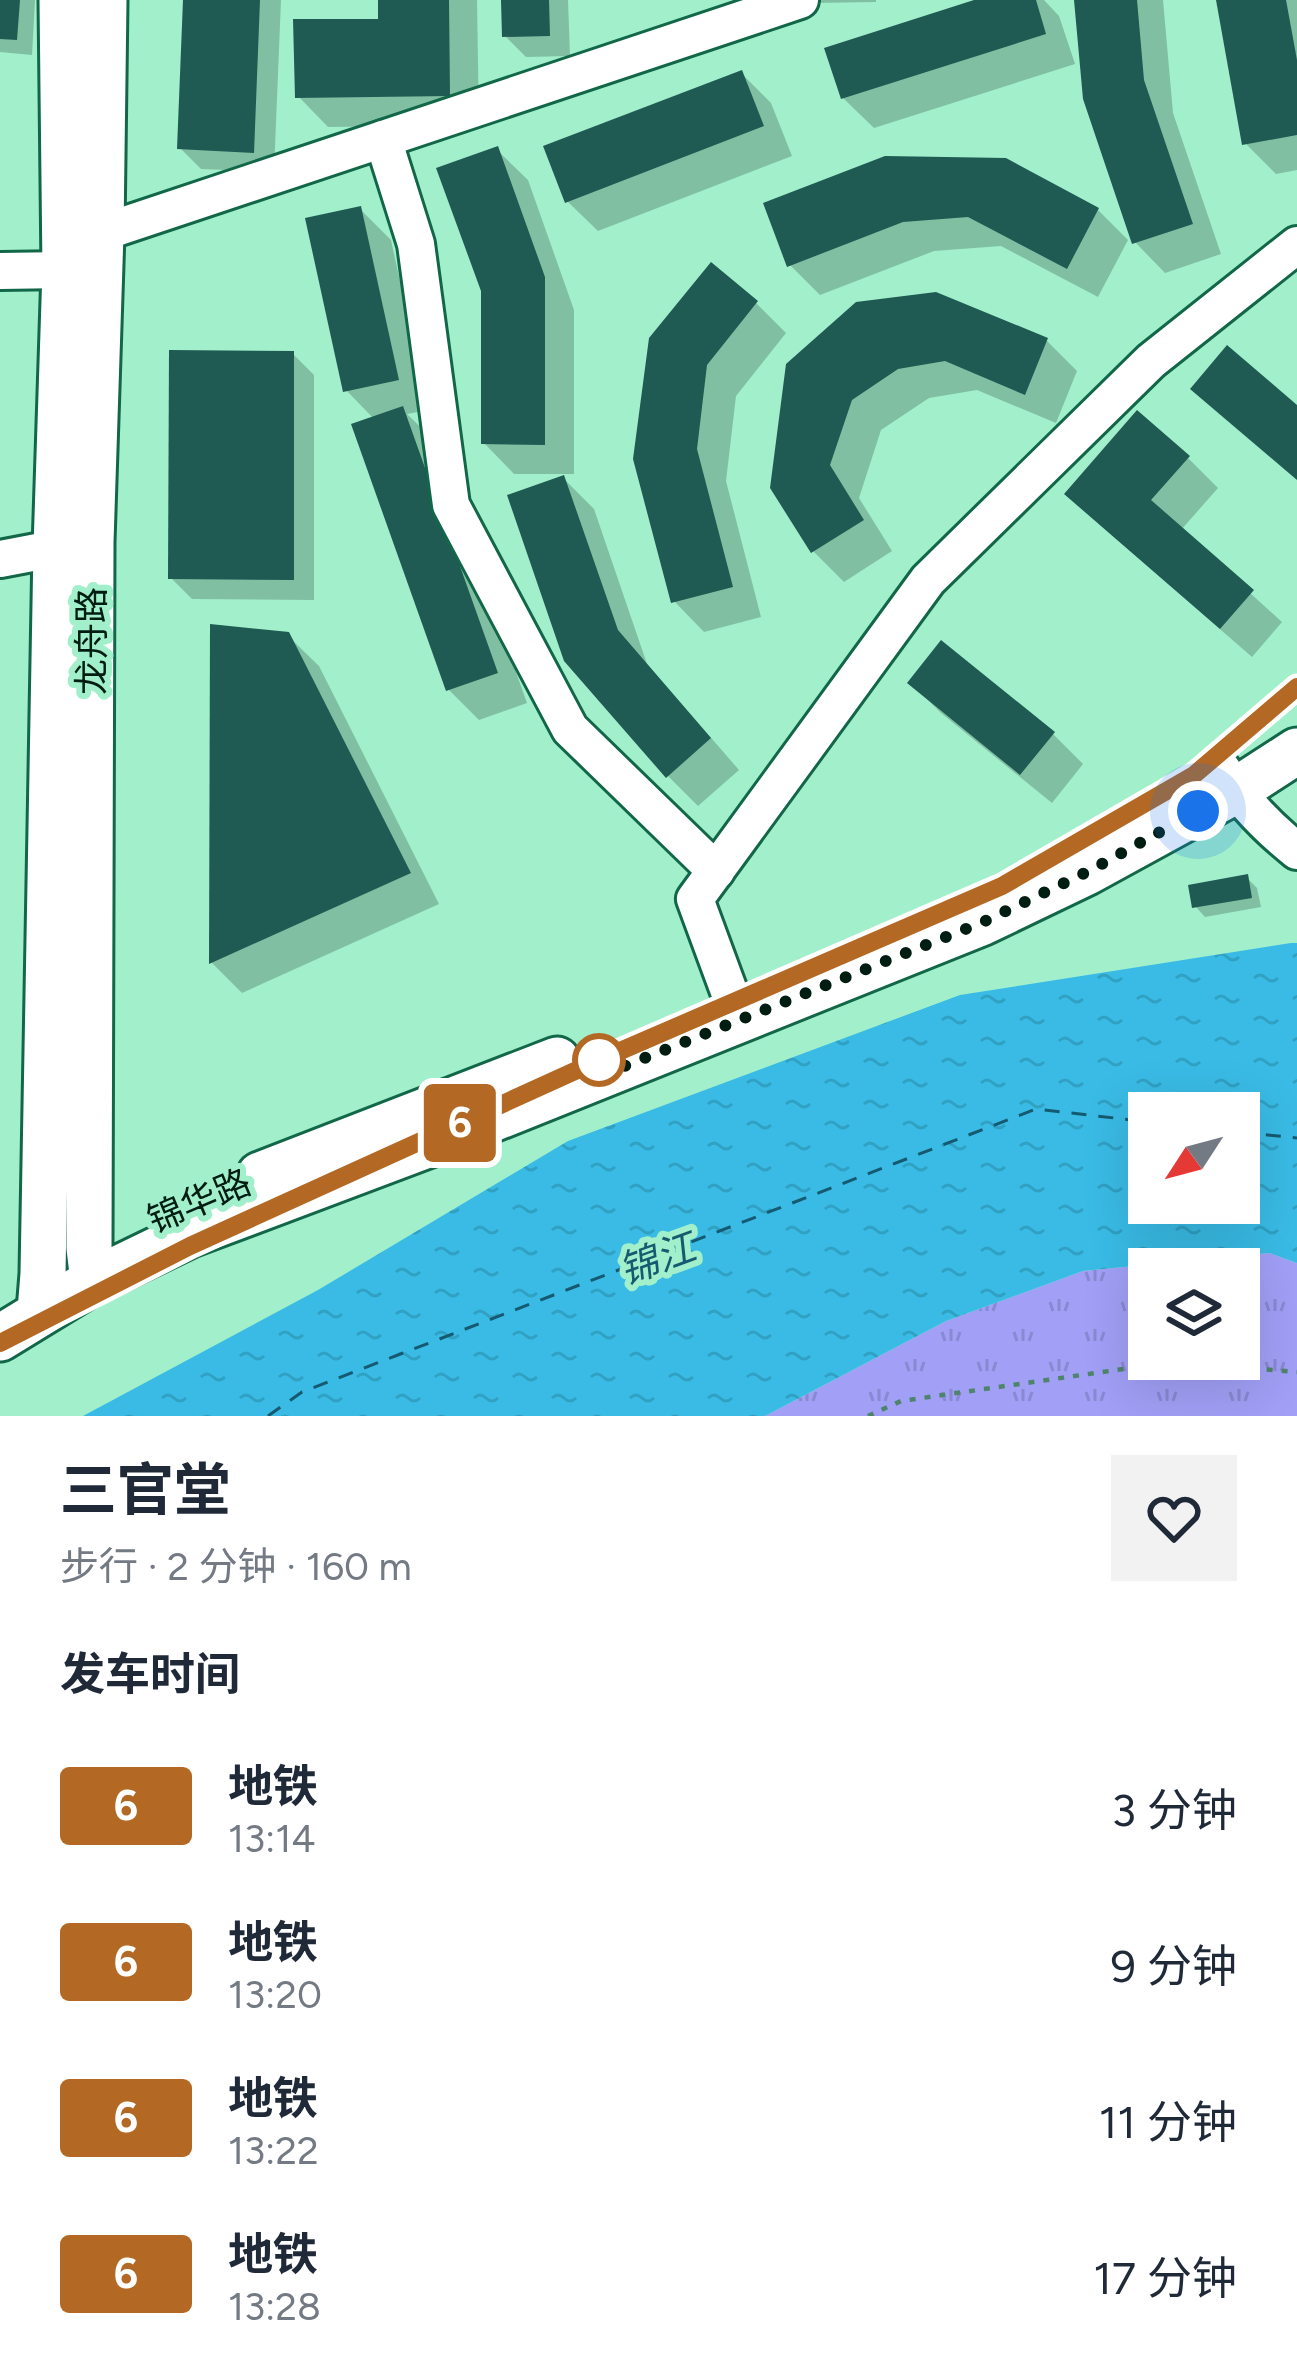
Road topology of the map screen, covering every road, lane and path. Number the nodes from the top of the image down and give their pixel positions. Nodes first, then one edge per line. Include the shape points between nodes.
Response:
1 (62, 0) edge
2 (104, 0) edge
3 (800, 0) edge
4 (383, 139) junction
5 (101, 233) junction
6 (1297, 244) edge
7 (65, 270) junction
8 (0, 271) edge
9 (74, 545) junction
10 (0, 559) edge
11 (1297, 722) edge
12 (1297, 751) edge
13 (1229, 780) junction
14 (1297, 851) edge
15 (716, 871) junction
16 (730, 994) junction
17 (91, 1265) junction
18 (28, 1296) edge
19 (0, 1338) edge
20 (1297, 1372) edge
21 (868, 1416) edge

1 - 7 main road
2 - 5 main road, 龙舟路
3 - 4 street
4 - 5 street
4 - 15 street via 416,244 451,505 570,729
5 - 9 main road, 龙舟路
6 - 15 street via 1151,361 928,580
7 - 8 street
7 - 9 main road
9 - 10 street
9 - 17 main road, 龙舟路
9 - 18 main road
11 - 13 main road, 锦华路
12 - 13 main road
13 - 14 street
13 - 16 main road, 锦华路
13 - 17 main road via 1087,872 983,922 452,1135
15 - 16 street via 695,899
16 - 17 main road, 锦华路 via 204,1197
17 - 18 main road
18 - 19 main road
20 - 21 path via 1172,1362 901,1401

